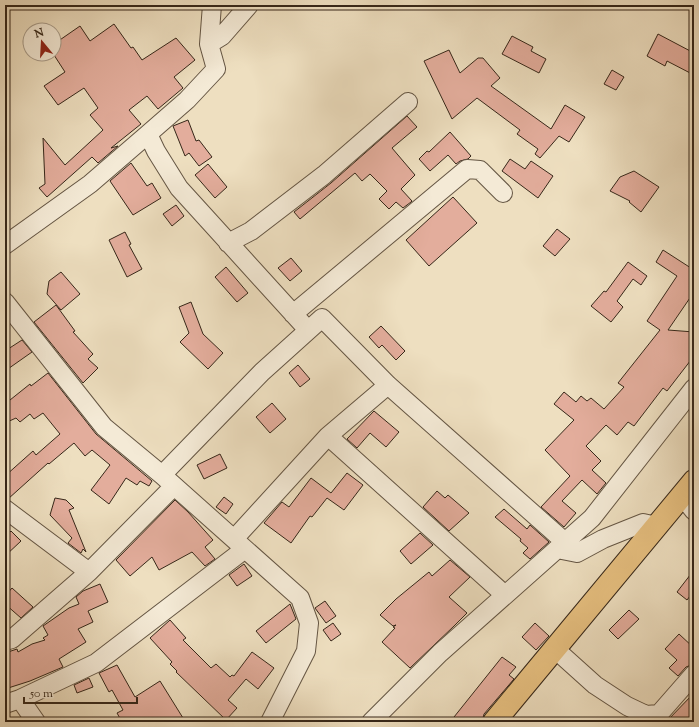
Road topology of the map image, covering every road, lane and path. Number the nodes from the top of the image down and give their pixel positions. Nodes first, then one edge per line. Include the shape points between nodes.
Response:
1 (212, 5) edge
2 (249, 5) edge
3 (209, 44) junction
4 (408, 102) dead end
5 (148, 134) junction
6 (503, 193) dead end
7 (228, 243) junction
8 (5, 245) edge
9 (5, 302) edge
10 (293, 314) junction
11 (308, 330) junction
12 (388, 385) junction
13 (694, 388) edge
14 (328, 436) junction
15 (168, 480) junction
16 (690, 496) edge
17 (5, 509) edge
18 (657, 526) junction
19 (240, 544) junction
20 (561, 546) junction
21 (89, 572) junction
22 (505, 595) junction
23 (5, 641) edge
24 (555, 649) junction
25 (694, 674) edge
26 (13, 702) edge
27 (36, 722) edge
28 (270, 722) edge
29 (371, 722) edge
30 (494, 722) edge

1 - 3 street
2 - 3 street via 222,36
3 - 5 street via 216,69 187,100
4 - 7 street via 324,175 251,231
5 - 7 street via 179,188
5 - 8 street via 90,184
6 - 10 street via 480,170 467,169
7 - 10 street
9 - 15 street via 104,428
10 - 11 street
11 - 12 street via 322,318
11 - 15 street via 262,372
12 - 14 street
12 - 20 street
13 - 20 street via 592,518
14 - 19 street
14 - 22 street
15 - 19 street
15 - 21 street
16 - 18 main road
17 - 21 street
18 - 20 street via 643,523 577,553
18 - 24 main road
19 - 26 street via 96,663
19 - 28 street via 300,598 309,623 306,651
20 - 22 street
21 - 23 street via 12,639
22 - 29 street
24 - 25 street via 594,685 646,715 659,714
24 - 30 main road
26 - 27 street

